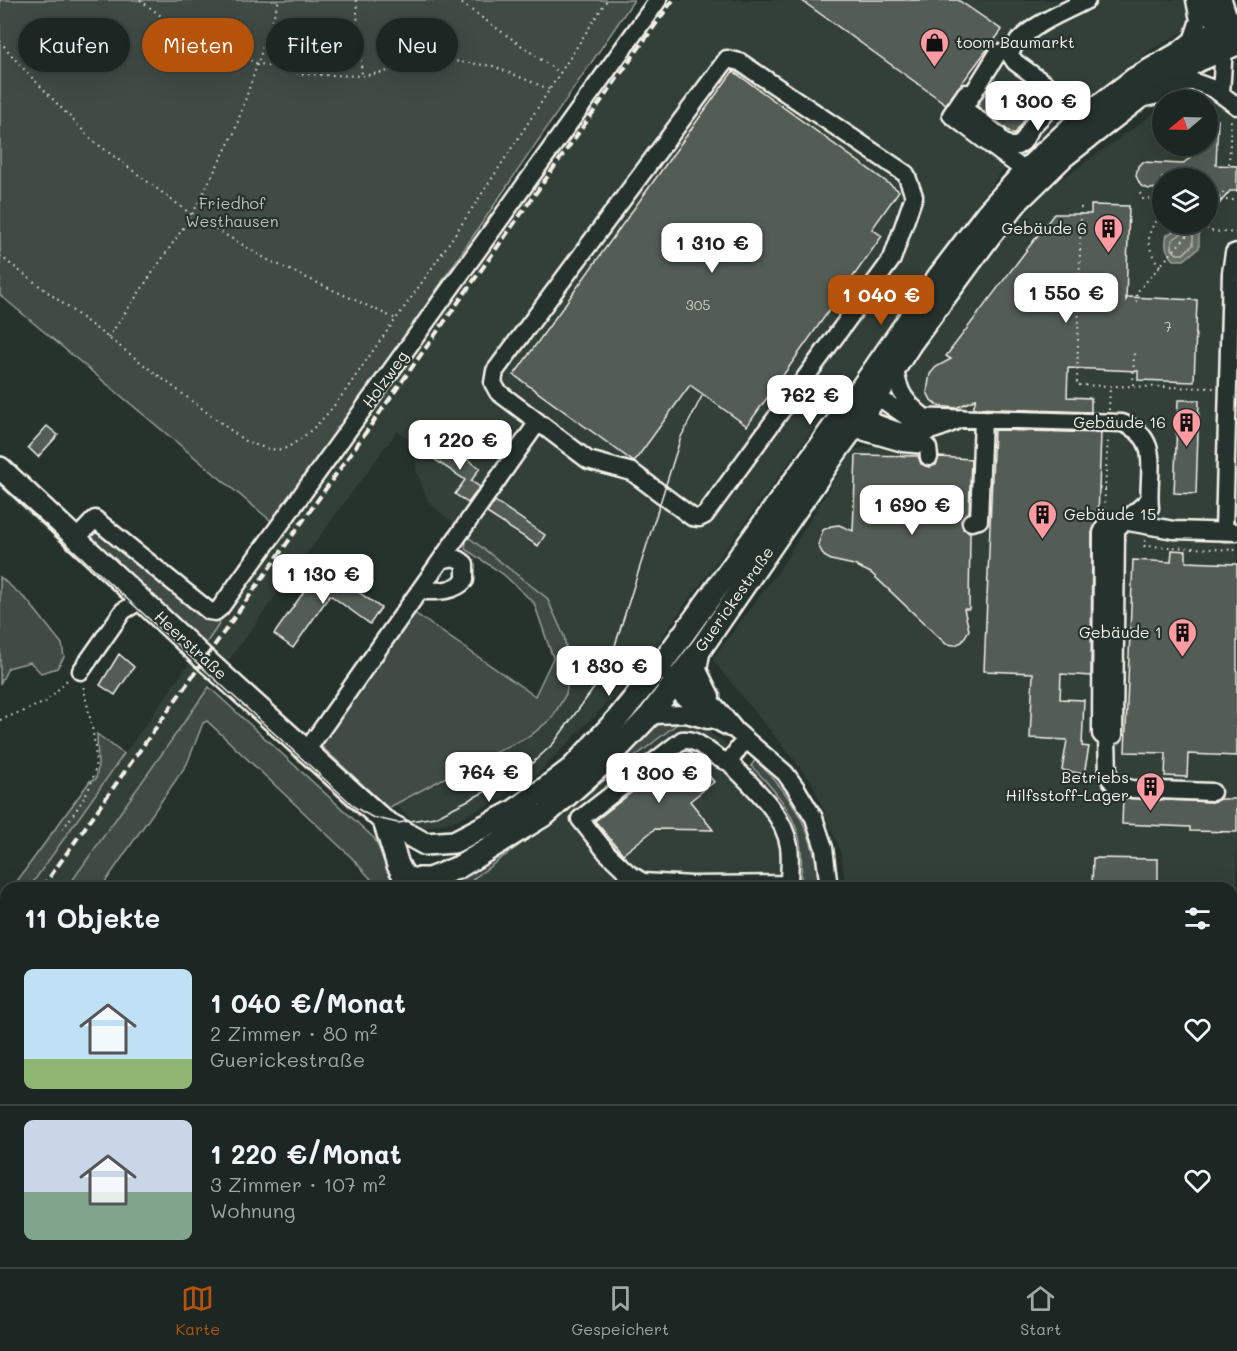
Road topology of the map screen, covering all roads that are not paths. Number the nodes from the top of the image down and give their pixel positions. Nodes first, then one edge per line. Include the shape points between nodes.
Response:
1 (658, 0) edge
2 (1087, 0) edge
3 (1195, 0) edge
4 (1207, 0) edge
5 (1223, 0) edge
6 (1231, 33) edge
7 (1191, 44) junction
8 (1004, 53) junction
9 (1221, 93) junction
10 (1139, 99) junction
11 (1234, 110) edge
12 (1025, 171) junction
13 (1237, 252) edge
14 (895, 369) junction
15 (877, 396) junction
16 (858, 407) junction
17 (925, 417) junction
18 (962, 418) junction
19 (983, 419) junction
20 (538, 422) junction
21 (929, 457) dead end
22 (0, 468) edge
23 (1149, 500) junction
24 (971, 522) dead end
25 (1130, 522) junction
26 (1174, 530) junction
27 (1230, 532) edge
28 (77, 538) junction
29 (441, 560) junction
30 (419, 591) junction
31 (136, 594) junction
32 (702, 647) junction
33 (661, 665) junction
34 (81, 671) road end
35 (676, 681) junction
36 (650, 715) junction
37 (741, 735) junction
38 (307, 750) junction
39 (729, 762) junction
40 (1212, 792) dead end
41 (384, 821) junction
42 (643, 882) edge
43 (789, 882) edge
44 (828, 882) edge

1 - 28 street, Holzweg via 220,608 208,611 95,519
2 - 8 street via 1028,31
3 - 7 street via 1199,20
4 - 6 street
5 - 6 street
6 - 7 main road, Guerickestraße
6 - 9 street
6 - 10 main road, Guerickestraße
7 - 12 main road, Guerickestraße via 1107,99
8 - 8 street via 1059,94 1017,146 1001,141 965,106
8 - 12 street via 986,64 951,115
9 - 10 street via 1192,81
9 - 11 street
10 - 14 main road, Guerickestraße via 1063,157 1018,201
12 - 16 main road, Guerickestraße via 939,276
13 - 27 street via 1231,264 1227,389
14 - 15 main road, Guerickestraße
14 - 17 street via 901,396
15 - 16 main road, Guerickestraße
15 - 17 street via 907,417
16 - 18 street via 904,434 934,432
16 - 21 street via 865,432 903,444 925,445
16 - 32 main road, Guerickestraße via 838,448
16 - 33 main road, Guerickestraße
17 - 18 street
18 - 19 street
19 - 23 street via 1131,426 1151,450
19 - 24 street via 979,520
20 - 20 street via 588,459 632,472 693,517 702,517 892,259 914,196 906,174 740,62 727,59 495,371 493,383 498,392
20 - 29 street
22 - 28 main road, Heerstraße
23 - 25 street
23 - 26 street via 1150,514 1156,522
25 - 26 street
25 - 40 street via 1116,529 1114,735 1107,737 1108,776 1115,785 1132,789
26 - 27 street
28 - 31 main road, Heerstraße
29 - 30 street
29 - 30 street via 460,559 465,564 465,580 453,589
30 - 38 street
31 - 34 street via 133,605 123,611
31 - 38 main road, Heerstraße
32 - 35 main road, Guerickestraße
32 - 37 street via 699,676
33 - 35 street
33 - 41 main road, Guerickestraße via 572,768 514,811 454,842 425,844
35 - 36 main road, Guerickestraße
35 - 37 street via 678,691 709,718
36 - 37 street via 686,714
36 - 41 main road, Guerickestraße via 546,814 459,867 429,879 404,876
37 - 39 street
37 - 44 street via 785,773 814,818 824,848
38 - 41 main road, Heerstraße
39 - 42 street via 696,741 682,740 580,819 607,853
39 - 43 street via 754,785 786,833

